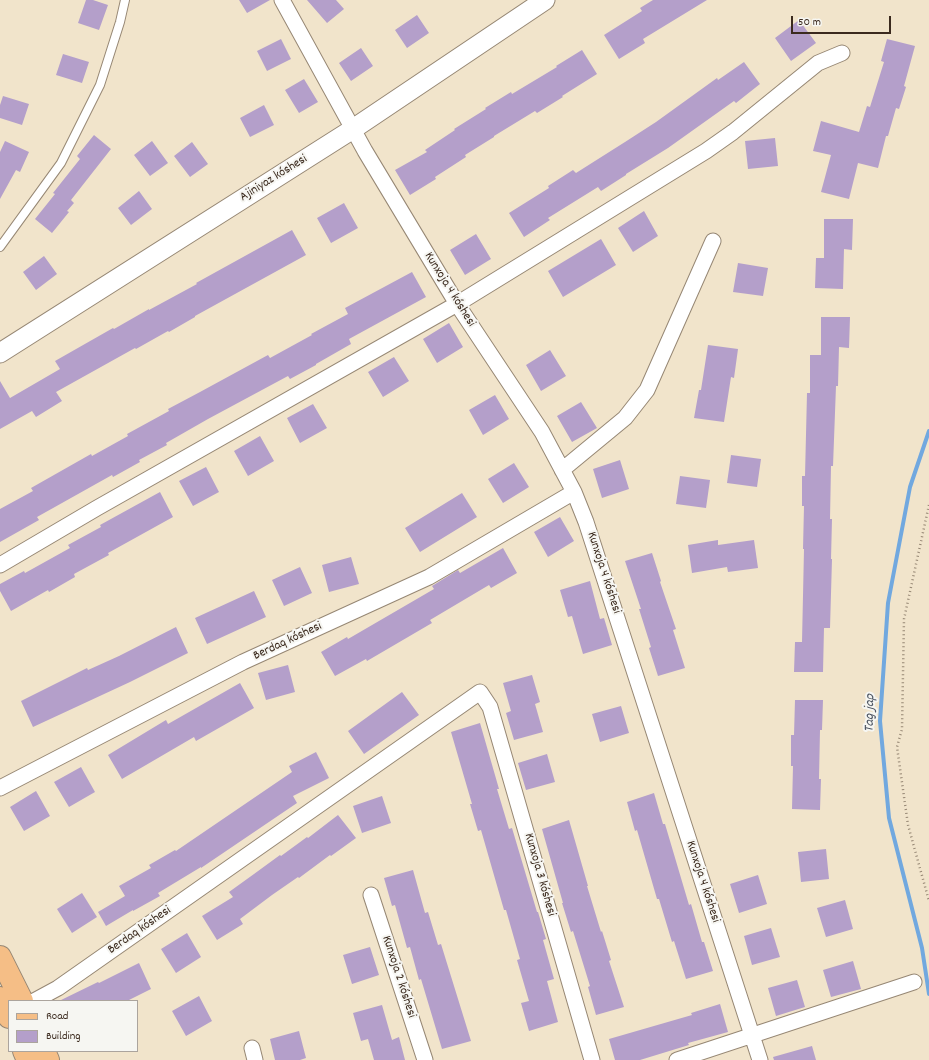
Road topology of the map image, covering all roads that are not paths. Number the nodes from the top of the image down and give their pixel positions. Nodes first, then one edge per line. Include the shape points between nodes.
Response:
1 (125, 0) edge
2 (282, 0) edge
3 (545, 0) edge
4 (842, 53) dead end
5 (353, 129) junction
6 (713, 241) dead end
7 (0, 247) edge
8 (457, 304) junction
9 (0, 353) edge
10 (562, 470) junction
11 (574, 492) junction
12 (0, 565) edge
13 (480, 692) joint
14 (0, 788) edge
15 (370, 895) dead end
16 (0, 957) edge
17 (914, 982) dead end
18 (0, 998) edge
19 (22, 1000) edge
20 (36, 1000) edge
21 (8, 1016) edge
22 (752, 1036) junction
23 (425, 1060) edge
24 (592, 1060) edge
25 (677, 1060) edge
26 (760, 1060) edge

1 - 7 lane via 100,85 61,163
2 - 5 street, Kunxoja 4 kóshesi
3 - 5 street, Ajiniyaz kóshesi
4 - 8 street via 818,63 706,151
5 - 8 street, Kunxoja 4 kóshesi
5 - 9 street, Ajiniyaz kóshesi
6 - 10 street via 646,390 625,418
8 - 10 street, Kunxoja 4 kóshesi via 542,432
8 - 12 street
10 - 11 street, Kunxoja 4 kóshesi
11 - 14 street, Berdaq kóshesi via 429,577 243,662
11 - 22 street, Kunxoja 4 kóshesi
13 - 20 street, Berdaq kóshesi via 64,984
13 - 24 street, Kunxoja 3 kóshesi via 490,707
15 - 23 street, Kunxoja 2 kóshesi
16 - 19 main road
17 - 22 street
18 - 21 main road
22 - 25 street
22 - 26 street, Kunxoja 4 kóshesi

